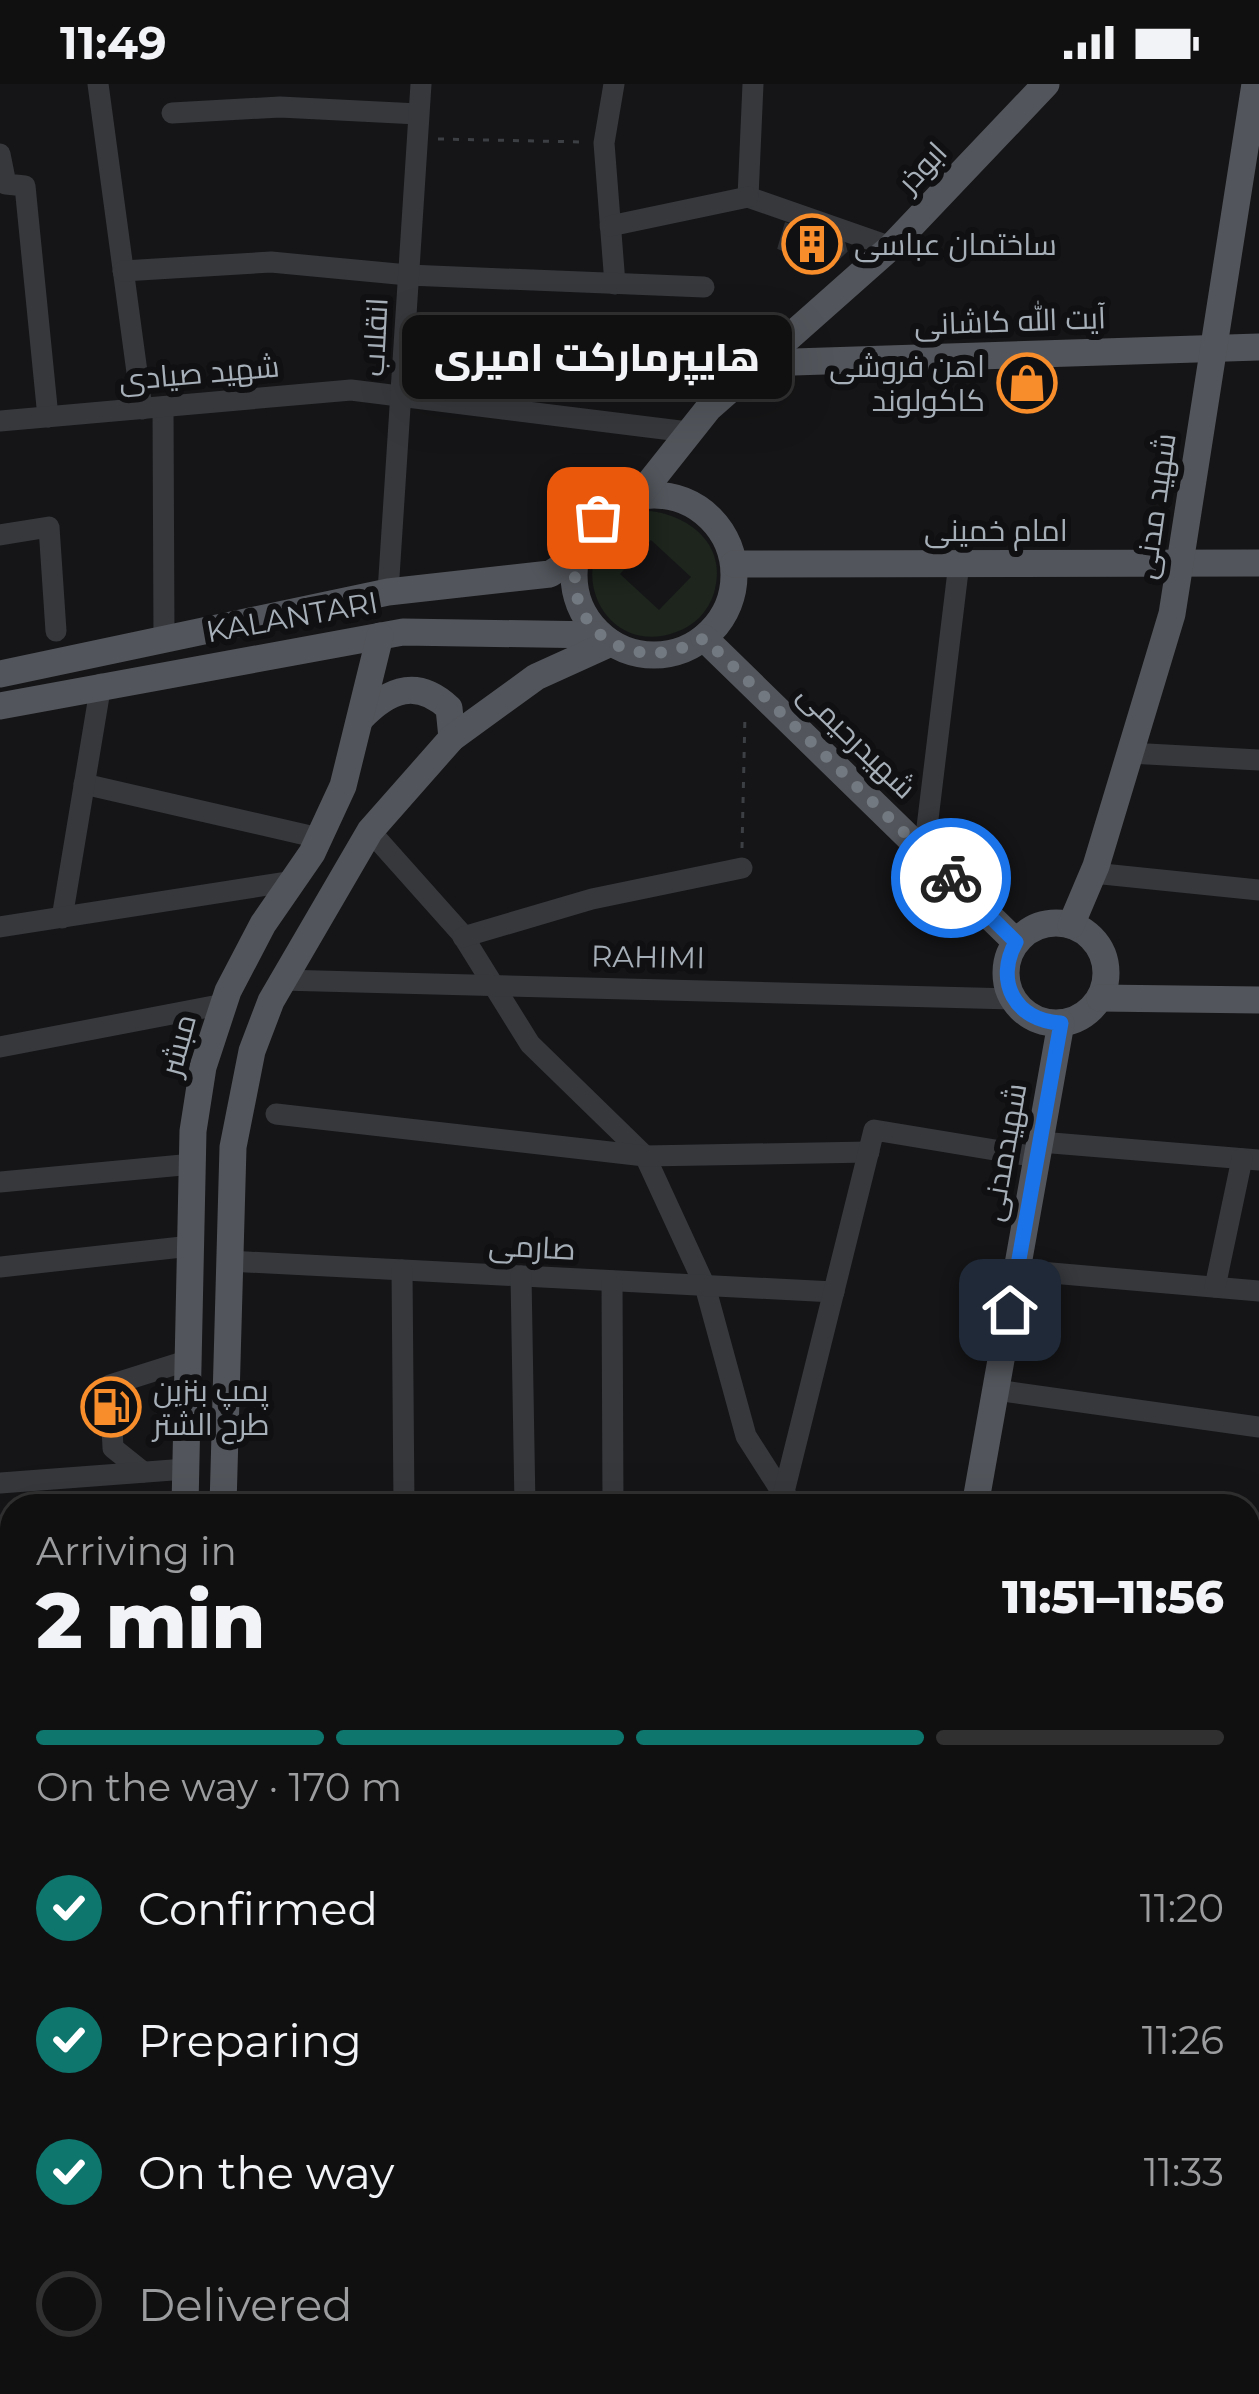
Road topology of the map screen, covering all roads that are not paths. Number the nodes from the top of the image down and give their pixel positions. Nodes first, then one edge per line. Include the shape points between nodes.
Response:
1 (98, 84) edge
2 (421, 84) edge
3 (614, 84) edge
4 (753, 84) edge
5 (1046, 84) edge
6 (1255, 84) edge
7 (172, 113) dead end
8 (418, 114) junction
9 (0, 154) edge
10 (748, 197) junction
11 (610, 226) junction
12 (891, 247) junction
13 (124, 271) junction
14 (409, 275) junction
15 (614, 284) junction
16 (704, 287) dead end
17 (1259, 347) edge
18 (1210, 348) junction
19 (763, 363) junction
20 (402, 400) junction
21 (153, 408) junction
22 (47, 417) junction
23 (0, 421) edge
24 (688, 432) junction
25 (639, 496) junction
26 (0, 535) edge
27 (575, 558) junction
28 (959, 563) junction
29 (1182, 563) junction
30 (1259, 563) edge
31 (734, 564) junction
32 (388, 592) junction
33 (56, 631) dead end
34 (380, 636) junction
35 (704, 638) junction
36 (164, 639) junction
37 (606, 639) junction
38 (0, 674) edge
39 (101, 684) junction
40 (0, 706) edge
41 (361, 718) junction
42 (452, 738) junction
43 (1130, 753) junction
44 (1259, 760) edge
45 (84, 784) junction
46 (370, 831) junction
47 (319, 838) junction
48 (924, 852) junction
49 (742, 868) road end
50 (1093, 873) junction
51 (292, 881) junction
52 (1259, 890) edge
53 (62, 918) junction
54 (1071, 925) junction
55 (0, 927) edge
56 (463, 937) junction
57 (1016, 942) junction
58 (281, 980) junction
59 (497, 986) junction
60 (1100, 998) junction
61 (1013, 999) junction
62 (1259, 1000) edge
63 (224, 1004) junction
64 (1061, 1023) junction
65 (0, 1047) edge
66 (276, 1114) dead end
67 (872, 1141) junction
68 (1038, 1150) junction
69 (645, 1156) junction
70 (1251, 1160) edge
71 (193, 1164) junction
72 (0, 1182) edge
73 (191, 1246) junction
74 (228, 1261) junction
75 (0, 1267) edge
76 (402, 1270) junction
77 (1017, 1270) junction
78 (521, 1276) junction
79 (612, 1281) junction
80 (705, 1286) junction
81 (1215, 1287) junction
82 (1259, 1291) edge
83 (834, 1292) junction
84 (188, 1360) junction
85 (996, 1390) junction
86 (1259, 1427) edge
87 (186, 1469) junction
88 (142, 1472) junction
89 (0, 1483) edge
90 (185, 1494) edge
91 (223, 1494) edge
92 (404, 1494) edge
93 (525, 1494) edge
94 (613, 1494) edge
95 (782, 1494) edge
96 (789, 1494) edge
97 (977, 1494) edge

1 - 13 street
2 - 8 street, انقلاب
3 - 11 street via 604,143
4 - 10 street
5 - 12 main road, ابوذر
6 - 18 main road, شهید مدنی
7 - 8 street via 280,106
8 - 14 street, انقلاب
9 - 22 street via 6,184 25,186
10 - 11 street
10 - 12 street
11 - 15 street
12 - 19 main road, ابوذر
13 - 14 street via 271,262
13 - 21 street
14 - 15 street
14 - 20 street, انقلاب
15 - 16 street
17 - 18 main road, آیت الله کاشانی
18 - 19 main road, آیت الله کاشانی
18 - 29 main road, شهید مدنی
19 - 24 main road, ابوذر
20 - 21 street, شهید صیادی via 351,390
20 - 24 street, شهید صیادی
20 - 32 street, انقلاب
21 - 22 street, شهید صیادی
21 - 36 street
22 - 23 street, شهید صیادی
24 - 25 main road, ابوذر
25 - 27 main road via 598,518
25 - 31 main road via 690,503 726,539
26 - 33 street via 49,526
27 - 32 main road, KALANTARI via 550,574
27 - 37 main road via 577,600
28 - 29 main road, امام خمینی
28 - 31 main road, امام خمینی
28 - 48 street
29 - 30 main road, امام خمینی
29 - 43 main road, شهید مدنی
31 - 35 main road via 728,604
32 - 36 main road, KALANTARI
34 - 37 main road, KALANTARI via 485,629
34 - 39 main road, KALANTARI
34 - 41 main road, مبشر
35 - 37 main road via 658,655
35 - 48 main road, شهیدرحیمی
36 - 38 main road, KALANTARI
37 - 42 main road
39 - 40 main road, KALANTARI
39 - 45 street
41 - 42 main road via 379,699 417,688 449,708
41 - 47 main road, مبشر
42 - 46 main road
43 - 44 street
43 - 50 main road, شهید مدنی
45 - 47 street
45 - 53 street
46 - 56 street
46 - 58 main road
47 - 51 main road, مبشر
48 - 57 main road, شهیدرحیمی
49 - 56 street
50 - 52 street
50 - 54 main road, شهید مدنی
51 - 53 street
51 - 63 main road, مبشر
53 - 55 street
54 - 57 main road via 1041,925
54 - 60 main road via 1103,954
56 - 59 street
57 - 61 main road via 1005,970
58 - 59 street, RAHIMI
58 - 74 main road via 239,1102
59 - 61 street, RAHIMI
59 - 69 street via 530,1044
60 - 62 main road
60 - 64 main road
61 - 64 main road via 1033,1018
63 - 65 street
63 - 71 main road, مبشر via 202,1067
64 - 68 main road, شهیدمدنی
66 - 69 street
67 - 68 street
67 - 69 street
67 - 83 street
68 - 70 street
68 - 77 main road, شهیدمدنی
69 - 80 street
70 - 81 street
71 - 72 street
71 - 73 main road, مبشر
73 - 75 street
73 - 84 main road, مبشر
74 - 76 street, صارمی
74 - 91 main road
76 - 78 street, صارمی
76 - 92 street
77 - 81 street
77 - 85 main road, شهیدمدنی
78 - 79 street, صارمی
78 - 93 street
79 - 80 street, صارمی
79 - 94 street
80 - 83 street, صارمی
80 - 95 street via 746,1436
81 - 82 street
83 - 96 street
84 - 87 main road, مبشر
84 - 88 street via 110,1385 113,1448
85 - 86 street
85 - 97 main road, شهیدمدنی
87 - 88 street
87 - 90 main road, مبشر
88 - 89 street

